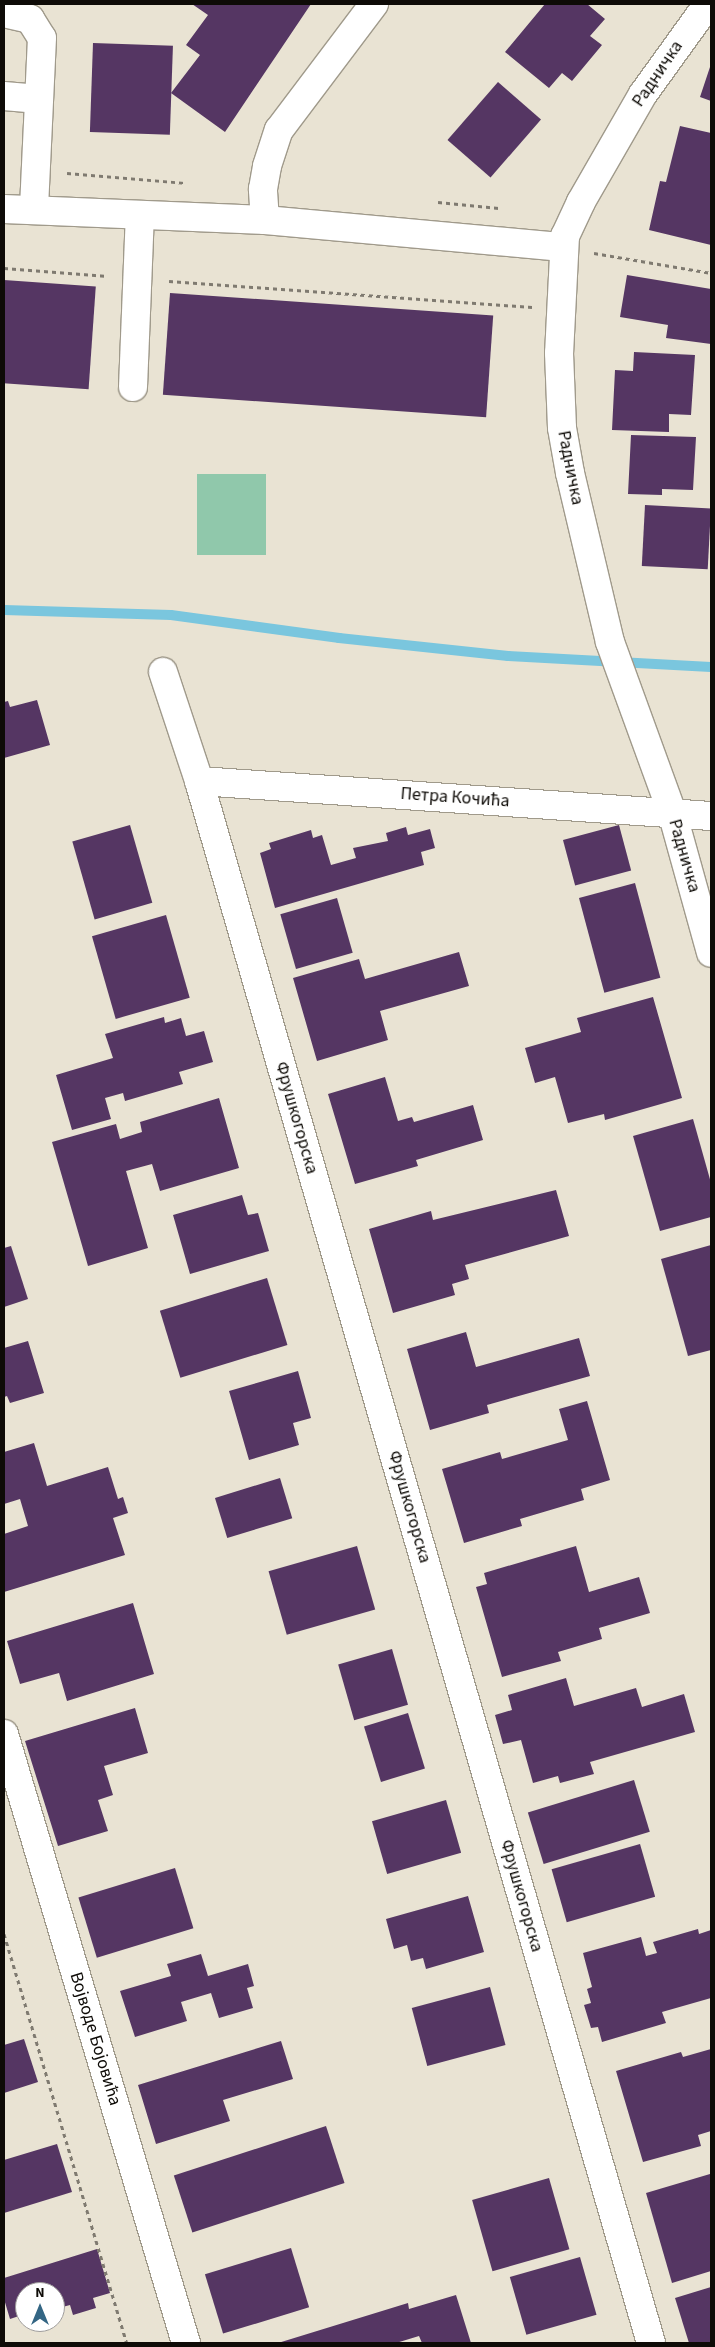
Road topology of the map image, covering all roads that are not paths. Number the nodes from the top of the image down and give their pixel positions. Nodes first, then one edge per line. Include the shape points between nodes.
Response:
1 (374, 4) edge
2 (708, 4) edge
3 (4, 13) edge
4 (4, 96) edge
5 (39, 98) junction
6 (4, 209) edge
7 (34, 210) junction
8 (140, 215) junction
9 (265, 220) junction
10 (563, 247) junction
11 (133, 387) dead end
12 (163, 672) dead end
13 (199, 781) junction
14 (672, 812) junction
15 (711, 816) edge
16 (711, 953) edge
17 (4, 1734) edge
18 (186, 2343) edge
19 (651, 2343) edge

1 - 9 street via 279,130 267,166
2 - 10 street, Радничка via 663,64 622,128 581,202
3 - 5 street via 30,20 38,28 42,38
4 - 5 street
5 - 7 street
6 - 7 street
7 - 8 street
8 - 9 street
8 - 11 street
9 - 10 street
10 - 14 street, Радничка via 559,309 562,428 610,642
12 - 13 street, Фрушкогорска
13 - 14 street, Петра Кочића
13 - 19 street, Фрушкогорска
14 - 15 street, Петра Кочића
14 - 16 street, Радничка
17 - 18 street, Војводе Бојовића

